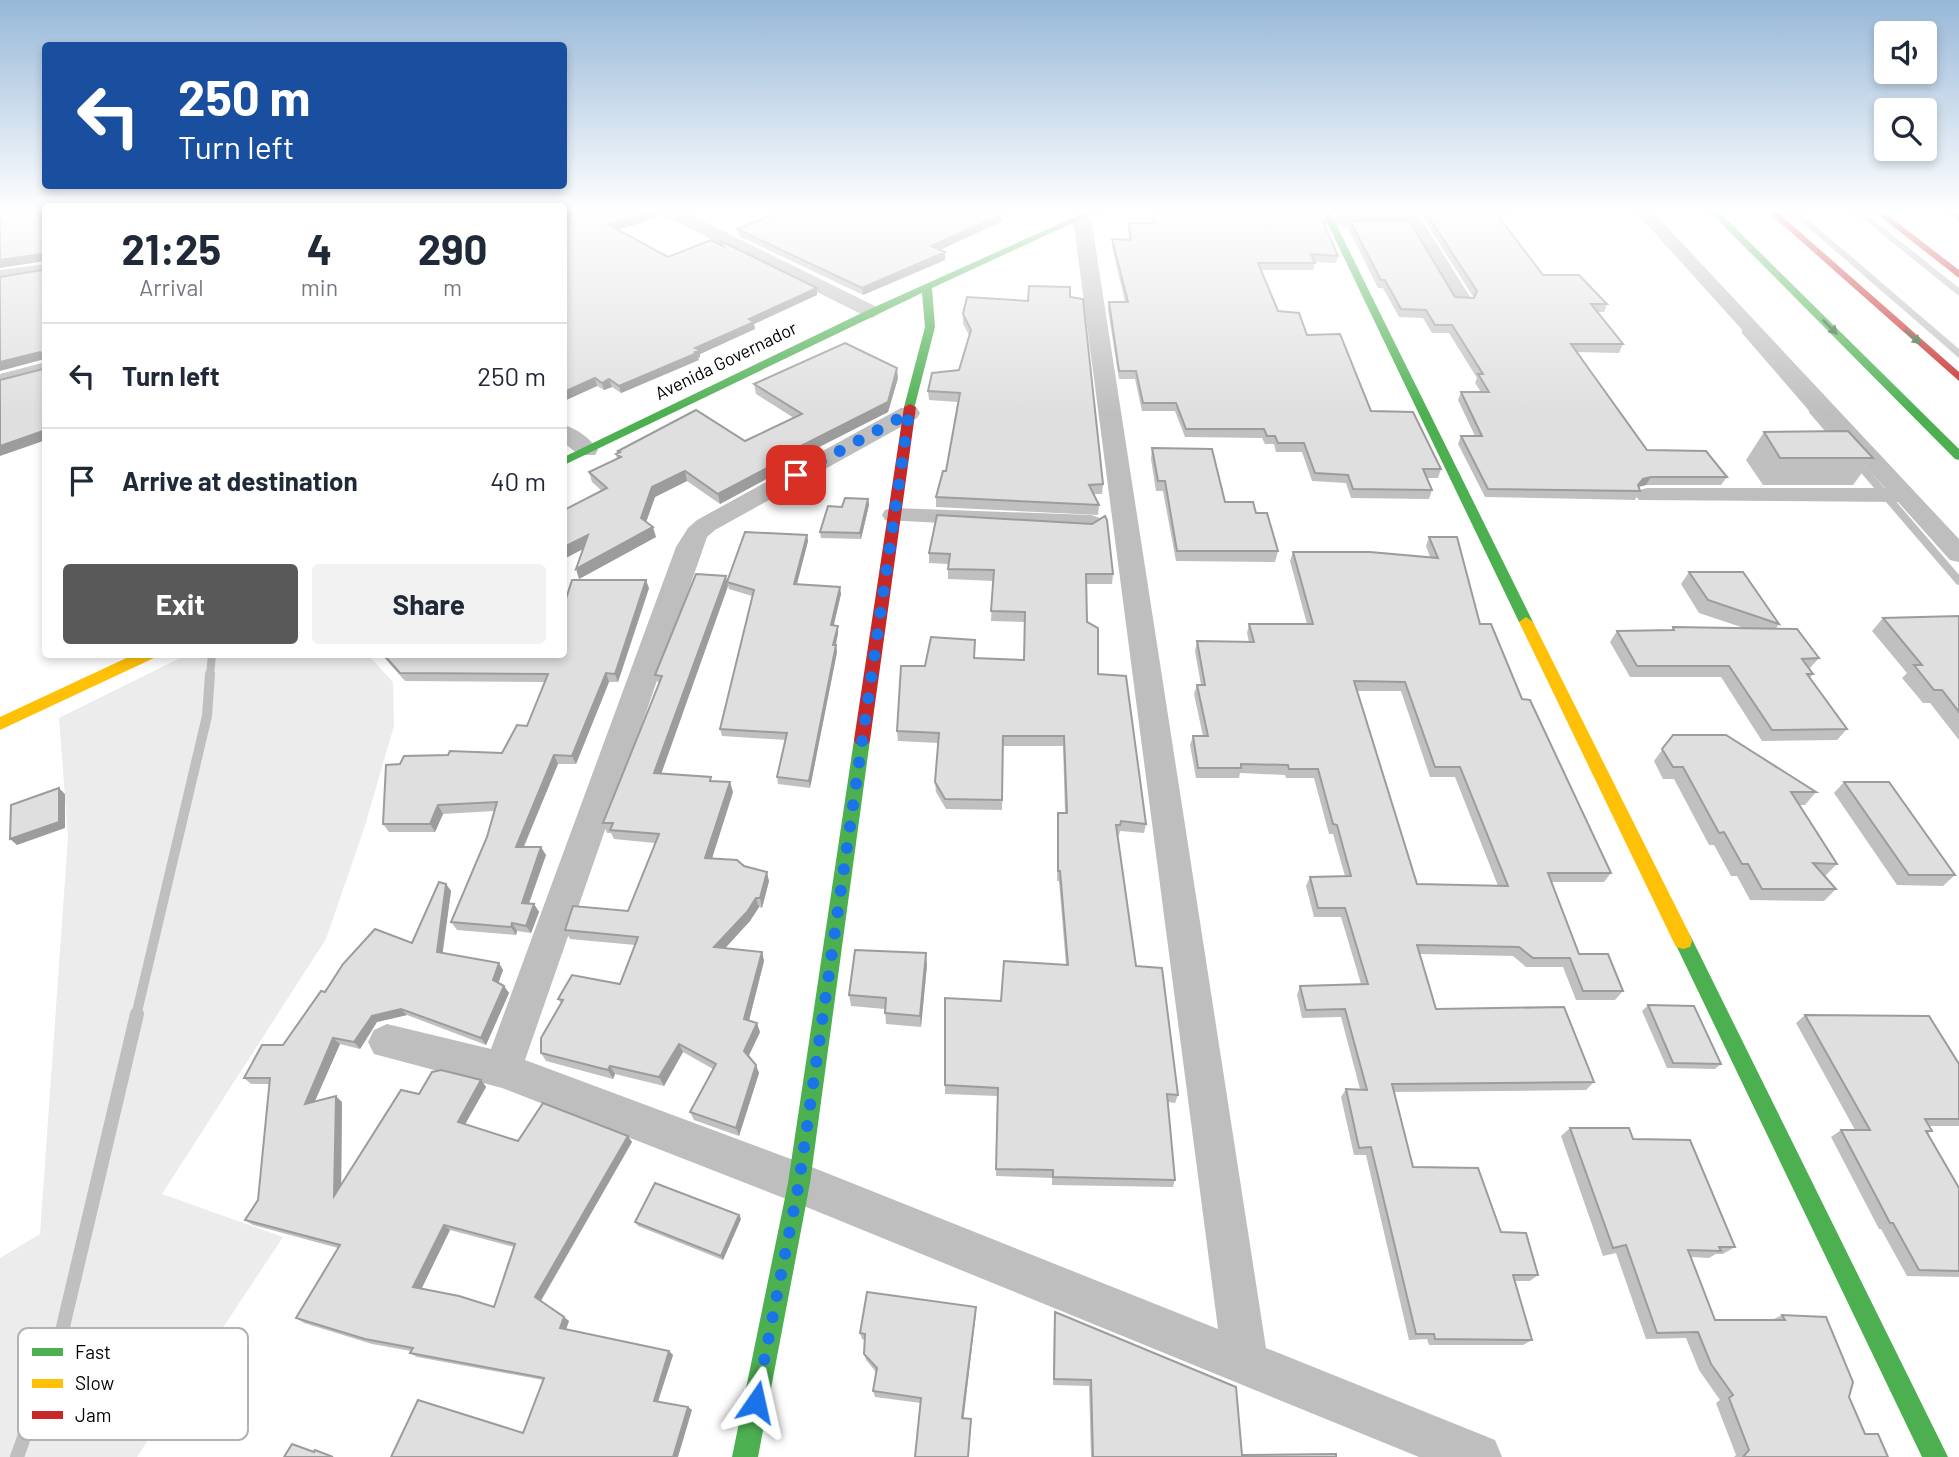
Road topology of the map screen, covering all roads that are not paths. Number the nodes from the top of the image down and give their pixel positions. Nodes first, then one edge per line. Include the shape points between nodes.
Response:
1 (804, 278) edge
2 (947, 278) edge
3 (1100, 278) edge
4 (1358, 278) edge
5 (1449, 278) edge
6 (1705, 278) edge
7 (1780, 278) edge
8 (1846, 278) edge
9 (1870, 278) edge
10 (1940, 278) edge
11 (927, 287) junction
12 (1959, 293) edge
13 (1462, 300) edge
14 (873, 312) junction
15 (1959, 355) edge
16 (42, 369) edge
17 (1959, 379) edge
18 (0, 381) edge
19 (909, 413) junction
20 (567, 434) edge
21 (587, 450) junction
22 (1959, 456) edge
23 (567, 459) edge
24 (1647, 495) dead end
25 (1904, 495) junction
26 (894, 515) junction
27 (1091, 523) edge
28 (1959, 554) edge
29 (140, 658) edge
30 (0, 724) edge
31 (387, 1042) dead end
32 (502, 1070) junction
33 (799, 1183) junction
34 (1245, 1362) junction
35 (745, 1457) edge
36 (1478, 1457) edge
37 (1935, 1457) edge

1 - 14 street
2 - 11 main road, Avenida Governador
3 - 34 street
4 - 37 main road
5 - 13 street
6 - 25 street
7 -> 22 main road
8 -> 17 main road
9 - 15 lane
10 - 12 lane
11 - 14 main road, Avenida Governador
11 - 19 main road via 930,327
14 - 21 main road, Avenida Governador
16 - 18 street
19 - 26 main road
19 - 32 street via 696,533
20 - 21 street
21 - 23 main road, Avenida Governador
24 - 25 street
25 - 28 street
26 - 27 street
26 - 33 main road
29 - 30 main road
31 - 32 street
32 - 33 street
33 - 34 street
33 - 35 main road
34 - 36 street

